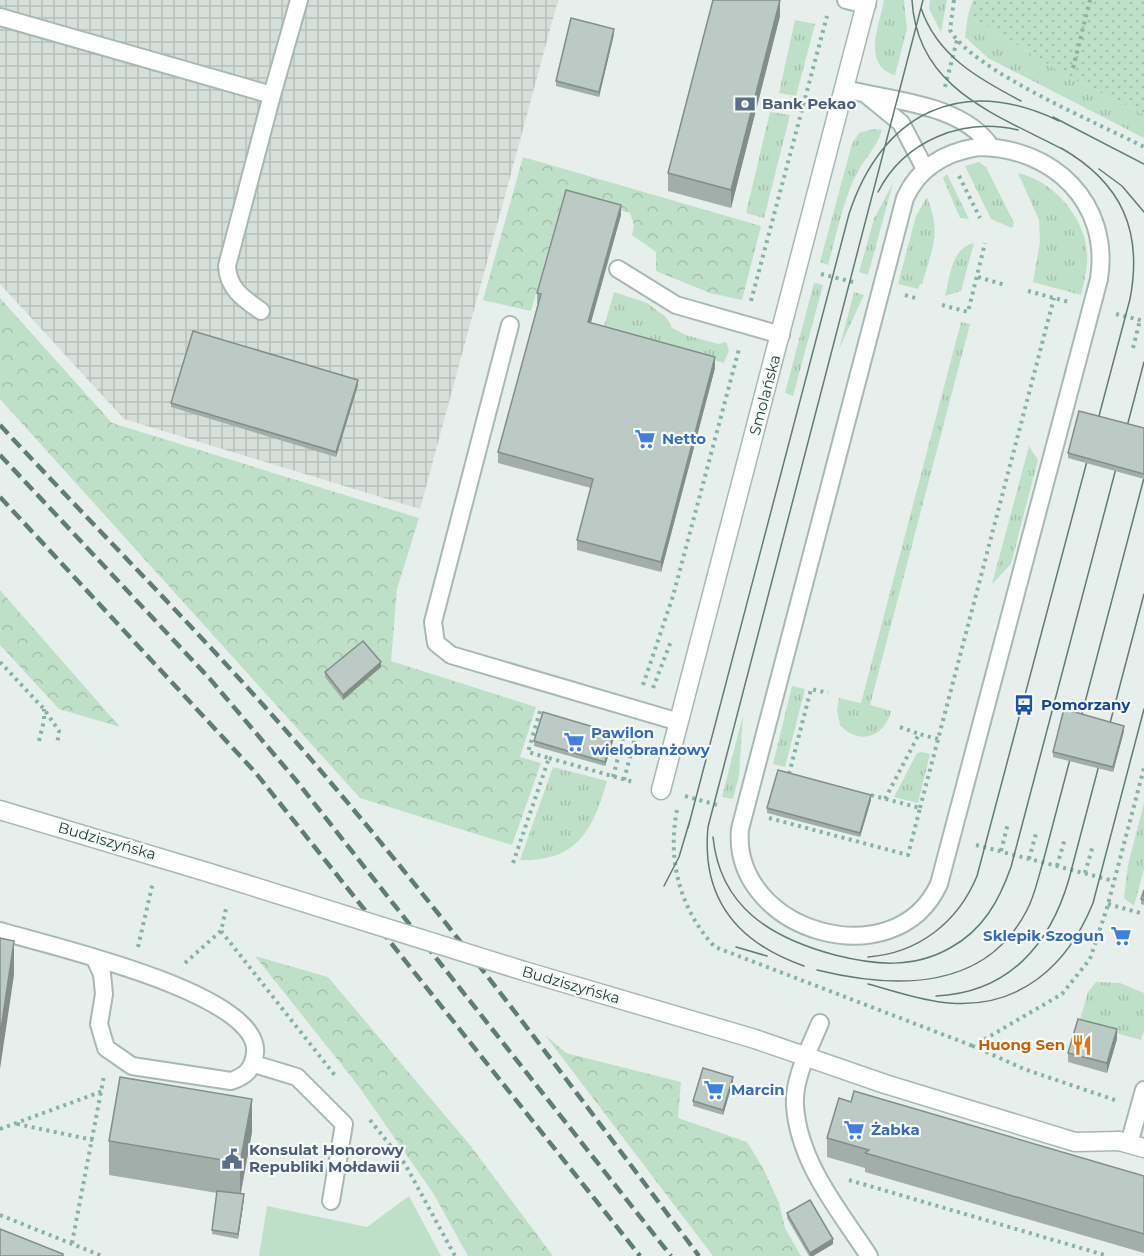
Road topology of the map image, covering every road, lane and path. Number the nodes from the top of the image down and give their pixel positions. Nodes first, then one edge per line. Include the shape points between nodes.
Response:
1 (299, 0) edge
2 (846, 0) edge
3 (954, 0) edge
4 (1090, 0) edge
5 (867, 2) edge
6 (829, 7) dead end
7 (0, 17) edge
8 (957, 40) junction
9 (1073, 68) dead end
10 (854, 91) junction
11 (272, 95) junction
12 (942, 97) dead end
13 (991, 147) junction
14 (1144, 147) edge
15 (925, 169) junction
16 (955, 169) dead end
17 (980, 218) dead end
18 (985, 243) dead end
19 (618, 269) dead end
20 (814, 272) dead end
21 (978, 277) junction
22 (859, 283) dead end
23 (1005, 285) dead end
24 (1028, 291) dead end
25 (1054, 297) junction
26 (1072, 302) dead end
27 (942, 305) dead end
28 (261, 311) dead end
29 (1112, 313) dead end
30 (1142, 321) edge
31 (510, 325) dead end
32 (745, 326) junction
33 (781, 335) junction
34 (1133, 348) dead end
35 (0, 662) edge
36 (828, 693) dead end
37 (44, 709) junction
38 (634, 709) junction
39 (552, 710) dead end
40 (679, 722) junction
41 (900, 727) dead end
42 (919, 734) junction
43 (938, 739) junction
44 (39, 741) dead end
45 (57, 745) dead end
46 (549, 758) junction
47 (1144, 768) edge
48 (781, 772) edge
49 (789, 774) junction
50 (613, 777) junction
51 (800, 777) edge
52 (633, 782) dead end
53 (673, 793) junction
54 (864, 794) edge
55 (885, 799) junction
56 (724, 806) dead end
57 (920, 808) junction
58 (0, 810) edge
59 (761, 816) dead end
60 (1008, 823) dead end
61 (1037, 830) dead end
62 (1065, 838) dead end
63 (972, 844) dead end
64 (1093, 845) dead end
65 (1001, 851) junction
66 (1029, 859) junction
67 (513, 863) dead end
68 (1057, 866) junction
69 (1085, 873) junction
70 (154, 877) dead end
71 (1114, 881) junction
72 (1108, 904) junction
73 (226, 909) dead end
74 (1144, 914) edge
75 (0, 931) edge
76 (95, 959) junction
77 (133, 972) junction
78 (165, 981) junction
79 (820, 1023) dead end
80 (973, 1046) junction
81 (106, 1048) junction
82 (806, 1057) junction
83 (254, 1064) junction
84 (1144, 1090) edge
85 (103, 1091) junction
86 (1139, 1108) junction
87 (16, 1124) junction
88 (0, 1129) edge
89 (93, 1140) junction
90 (1131, 1144) edge
91 (812, 1170) junction
92 (330, 1201) dead end
93 (0, 1215) edge
94 (72, 1244) junction
95 (102, 1256) edge
96 (869, 1256) edge
97 (1108, 1256) edge

1 - 11 lane
2 - 5 lane
3 - 8 path via 949,26
4 - 9 path
5 - 10 street, Smolańska
6 - 32 path
7 - 11 lane
8 - 12 path
8 - 14 path via 970,54 998,72
10 - 13 lane via 904,101 963,121 983,135
10 - 15 lane via 888,110 901,123
10 - 33 street, Smolańska
11 - 28 lane via 227,266 231,285
13 - 15 lane via 956,152
13 - 15 lane via 1021,153 1074,187 1096,225 1102,255 1099,279 942,875 932,897 913,918 886,933 858,936 805,924 770,905 744,868 740,829 901,211 911,185
16 - 17 path
18 - 21 path
19 - 32 lane via 676,305
20 - 22 path
21 - 23 path
21 - 27 path via 968,312
24 - 25 path
25 - 26 path
25 - 43 path
29 - 30 path
30 - 34 path
31 - 38 lane via 433,622 436,643 451,655
32 - 33 lane
32 - 38 path via 673,596
33 - 40 street, Smolańska
35 - 37 path
36 - 49 path via 811,689
37 - 44 path
37 - 45 path via 59,730
38 - 40 lane
38 - 50 path
39 - 46 path via 542,707 528,752
40 - 53 street, Smolańska
41 - 42 path
42 - 43 path
42 - 55 path
43 - 57 path
46 - 50 path
46 - 67 path
47 - 71 path
48 - 49 path
49 - 51 path
50 - 52 path
53 - 56 path
53 - 80 path via 679,890 700,932 715,947
54 - 55 path
55 - 57 path
57 - 59 path via 908,855
58 - 82 street, Budziszyńska, bridge
60 - 65 path
61 - 66 path
62 - 68 path
63 - 65 path
64 - 69 path
65 - 66 path
66 - 68 path
68 - 69 path
69 - 71 path
70 - 77 path
71 - 72 path
72 - 74 path
72 - 80 path via 1090,959 1075,981 1062,994
73 - 78 path via 221,931
75 - 76 lane
76 - 77 lane
76 - 81 lane via 102,974 104,994 99,1024
77 - 78 lane
78 - 83 lane via 220,1005 248,1030 256,1048
79 - 82 lane
80 - 86 path via 1024,1069
81 - 83 lane via 132,1066 199,1078 231,1081 244,1076
81 - 85 path
82 - 90 street, Budziszyńska via 1075,1142
82 - 91 lane via 794,1105
83 - 92 lane via 297,1077 344,1124
84 - 86 lane
85 - 87 path
85 - 89 path
86 - 90 lane
87 - 88 path
87 - 89 path
89 - 94 path
91 - 96 lane
91 - 97 path
93 - 94 path
94 - 95 path

